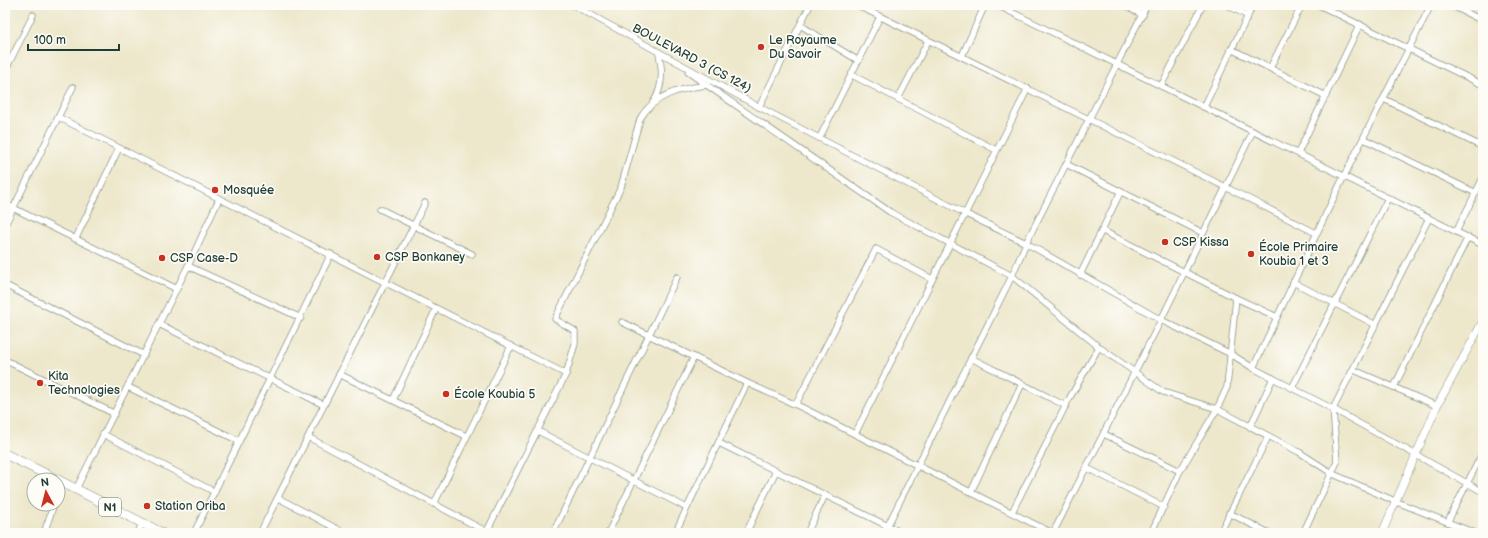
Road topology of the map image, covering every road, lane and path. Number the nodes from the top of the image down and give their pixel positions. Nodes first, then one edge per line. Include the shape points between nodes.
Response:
1 (573, 5) edge
2 (810, 5) edge
3 (857, 5) edge
4 (985, 5) edge
5 (997, 5) edge
6 (1124, 5) edge
7 (1147, 5) edge
8 (1203, 5) edge
9 (1227, 5) edge
10 (1253, 5) edge
11 (1302, 5) edge
12 (1319, 5) edge
13 (1431, 5) edge
14 (1451, 5) edge
15 (1483, 8) edge
16 (33, 15) dead end
17 (1143, 15) junction
18 (1248, 16) junction
19 (880, 17) junction
20 (1480, 20) edge
21 (1360, 24) junction
22 (800, 25) junction
23 (928, 41) junction
24 (1231, 49) junction
25 (1409, 49) junction
26 (659, 54) junction
27 (962, 56) junction
28 (669, 59) junction
29 (859, 61) junction
30 (1117, 64) junction
31 (1270, 68) junction
32 (5, 71) edge
33 (852, 75) junction
34 (716, 84) junction
35 (706, 85) junction
36 (1483, 85) edge
37 (1161, 86) junction
38 (73, 87) dead end
39 (1028, 88) junction
40 (1326, 96) junction
41 (898, 99) junction
42 (1384, 99) junction
43 (649, 107) junction
44 (759, 107) junction
45 (1204, 107) junction
46 (58, 117) junction
47 (1090, 119) junction
48 (1253, 131) junction
49 (820, 137) junction
50 (1364, 139) junction
51 (1483, 147) edge
52 (119, 148) junction
53 (996, 150) junction
54 (1298, 153) junction
55 (1066, 164) junction
56 (1344, 176) junction
57 (1483, 178) edge
58 (1226, 187) junction
59 (1120, 193) junction
60 (1476, 193) junction
61 (1388, 198) junction
62 (220, 199) junction
63 (425, 203) dead end
64 (5, 204) edge
65 (14, 208) junction
66 (380, 209) dead end
67 (964, 213) junction
68 (1429, 218) junction
69 (5, 225) edge
70 (414, 225) junction
71 (1103, 231) junction
72 (1456, 232) junction
73 (1203, 233) junction
74 (1316, 233) junction
75 (1468, 237) junction
76 (76, 238) junction
77 (1026, 242) junction
78 (949, 244) junction
79 (1483, 245) edge
80 (331, 254) junction
81 (472, 254) dead end
82 (188, 266) junction
83 (1184, 272) junction
84 (1080, 275) junction
85 (1012, 276) junction
86 (677, 277) dead end
87 (932, 279) junction
88 (386, 282) junction
89 (1293, 282) junction
90 (5, 285) edge
91 (177, 289) junction
92 (1236, 298) junction
93 (1334, 304) junction
94 (436, 309) junction
95 (1277, 317) junction
96 (301, 318) junction
97 (1161, 320) junction
98 (622, 322) dead end
99 (1482, 323) edge
100 (159, 324) junction
101 (1376, 325) junction
102 (649, 336) junction
103 (511, 346) junction
104 (1099, 347) junction
105 (1231, 354) junction
106 (144, 355) junction
107 (694, 357) junction
108 (971, 358) junction
109 (5, 360) edge
110 (1253, 368) junction
111 (1354, 370) junction
112 (1134, 372) junction
113 (339, 374) junction
114 (566, 374) junction
115 (1273, 378) junction
116 (271, 379) junction
117 (747, 383) junction
118 (1022, 384) junction
119 (128, 387) junction
120 (1394, 387) junction
121 (1292, 388) junction
122 (393, 400) junction
123 (796, 404) junction
124 (324, 405) junction
125 (1066, 406) junction
126 (1437, 406) junction
127 (1333, 408) junction
128 (1217, 409) junction
129 (115, 414) junction
130 (1250, 427) junction
131 (538, 431) junction
132 (103, 434) junction
133 (855, 434) junction
134 (1104, 434) junction
135 (466, 436) junction
136 (308, 437) junction
137 (1268, 437) junction
138 (239, 441) junction
139 (719, 443) junction
140 (1483, 452) edge
141 (5, 454) edge
142 (1416, 456) junction
143 (590, 459) junction
144 (917, 466) junction
145 (1087, 468) junction
146 (776, 471) junction
147 (41, 472) edge
148 (1180, 472) junction
149 (1333, 474) junction
150 (633, 482) junction
151 (66, 484) edge
152 (1467, 484) junction
153 (76, 489) junction
154 (215, 492) junction
155 (971, 492) junction
156 (1483, 492) edge
157 (825, 495) junction
158 (278, 498) junction
159 (1396, 502) junction
160 (434, 504) junction
161 (687, 508) junction
162 (1164, 508) junction
163 (51, 512) edge
164 (1012, 512) junction
165 (1229, 513) junction
166 (1448, 521) junction
167 (142, 523) junction
168 (888, 526) junction
169 (1473, 532) edge
170 (44, 533) edge
171 (138, 533) edge
172 (162, 533) edge
173 (194, 533) edge
174 (260, 533) edge
175 (345, 533) edge
176 (487, 533) edge
177 (553, 533) edge
178 (608, 533) edge
179 (675, 533) edge
180 (746, 533) edge
181 (806, 533) edge
182 (884, 533) edge
183 (902, 533) edge
184 (1052, 533) edge
185 (1151, 533) edge
186 (1220, 533) edge
187 (1269, 533) edge
188 (1303, 533) edge
189 (1382, 533) edge

1 - 26 street, BOULEVARD 3 (CS 124)
2 - 22 street
3 - 19 street
4 - 27 street
5 - 30 street
6 - 17 street
7 - 17 street
8 - 37 street
9 - 18 street
10 - 18 street
11 - 31 street
12 - 21 street
13 - 25 street
14 - 20 street
15 - 20 street
16 - 32 street
17 - 30 street
18 - 24 street
19 - 23 street
19 - 29 street
21 - 25 street
21 - 40 street
22 - 29 street
22 - 44 street
23 - 27 street
23 - 41 street
24 - 31 street
24 - 45 street
25 - 36 street
25 - 42 street
26 - 28 street, BOULEVARD 3 (CS 124)
26 - 43 street via 662,78 659,90
27 - 39 street
28 - 34 street, BOULEVARD 3 (CS 124)
28 - 35 street
29 - 33 street
30 - 37 street
30 - 47 street
31 - 40 street
33 - 41 street
33 - 49 street
34 - 35 street
34 - 44 street, BOULEVARD 3 (CS 124)
35 - 43 street via 674,92
35 - 78 street via 890,212
37 - 45 street
38 - 46 street
39 - 47 street
39 - 53 street
40 - 54 street
41 - 53 street
42 - 50 street
42 - 51 street
43 - 114 street via 640,119 621,187 555,319 575,331 575,344
44 - 49 street, BOULEVARD 3 (CS 124)
45 - 48 street
46 - 52 street
46 - 65 street
47 - 55 street
47 - 58 street
48 - 54 street
48 - 58 street
49 - 67 street, BOULEVARD 3 (CS 124)
50 - 56 street
50 - 60 street
52 - 62 street
52 - 76 street
53 - 67 street
54 - 56 street
55 - 59 street
55 - 77 street
56 - 61 street
56 - 74 street
57 - 60 street
58 - 73 street
58 - 74 street
59 - 71 street
59 - 73 street
60 - 72 street
61 - 68 street
61 - 93 street
62 - 80 street
62 - 82 street
63 - 70 street
64 - 65 street
65 - 69 street
65 - 76 street
66 - 70 street
67 - 77 street, BOULEVARD 3 (CS 124)
67 - 78 street
68 - 72 street
68 - 101 street
70 - 81 street
70 - 88 street
71 - 83 street
71 - 84 street
72 - 75 street
73 - 83 street
74 - 89 street
75 - 79 street
75 - 120 street
76 - 91 street
77 - 84 street, BOULEVARD 3 (CS 124)
77 - 85 street
78 - 85 street
78 - 87 street
80 - 88 street
80 - 96 street
82 - 91 street
82 - 96 street
83 - 92 street
83 - 97 street
84 - 97 street, BOULEVARD 3 (CS 124)
85 - 104 street
85 - 108 street
86 - 102 street
87 - 123 street via 876,249
87 - 133 street
88 - 94 street
88 - 113 street
89 - 93 street
89 - 95 street
90 - 106 street
91 - 100 street
92 - 95 street
92 - 105 street
93 - 101 street
93 - 121 street
94 - 103 street
94 - 122 street
95 - 110 street
96 - 116 street
97 - 105 street, BOULEVARD 3 (CS 124)
97 - 112 street
98 - 102 street
99 - 126 street
100 - 106 street
100 - 116 street
101 - 111 street
102 - 107 street
102 - 143 street
103 - 114 street
103 - 135 street
104 - 112 street
104 - 125 street
105 - 110 street, BOULEVARD 3 (CS 124)
105 - 128 street via 1228,387
106 - 119 street
107 - 117 street
107 - 150 street
108 - 118 street
108 - 144 street
109 - 129 street
110 - 115 street, BOULEVARD 3 (CS 124)
111 - 120 street
111 - 127 street
112 - 128 street via 1163,392
112 - 134 street
113 - 122 street
113 - 124 street
114 - 131 street
115 - 121 street, BOULEVARD 3 (CS 124)
115 - 130 street
116 - 124 street
116 - 138 street
117 - 123 street
117 - 139 street
118 - 125 street
118 - 155 street
119 - 129 street
119 - 138 street
120 - 126 street
121 - 127 street, BOULEVARD 3 (CS 124)
122 - 135 street
123 - 133 street
124 - 136 street
125 - 164 street
126 - 142 street
127 - 142 street, BOULEVARD 3 (CS 124)
127 - 149 street via 1338,454
128 - 130 street
128 - 148 street
129 - 132 street
130 - 137 street
131 - 143 street
131 - 176 street
132 - 153 street
132 - 154 street
133 - 144 street
134 - 145 street
134 - 148 street
135 - 160 street
136 - 158 street
136 - 160 street
137 - 149 street via 1299,452
137 - 165 street
138 - 154 street
139 - 146 street
139 - 161 street
140 - 152 street
141 - 147 main road, N1
142 - 152 street, BOULEVARD 3 (CS 124)
142 - 159 street
143 - 150 street
143 - 177 street
144 - 155 street
144 - 168 street
145 - 162 street
145 - 184 street
146 - 157 street
146 - 180 street
148 - 162 street
149 - 159 street
149 - 188 street
150 - 161 street
150 - 178 street
151 - 153 main road, N1
152 - 156 street, BOULEVARD 3 (CS 124)
152 - 166 street
153 - 167 main road, N1
154 - 173 street
155 - 164 street
157 - 168 street
157 - 181 street
158 - 174 street
158 - 175 street
159 - 166 street
159 - 189 street
160 - 176 street
161 - 179 street
162 - 185 street
163 - 170 street
164 - 184 street
165 - 186 street
165 - 187 street
166 - 169 street
167 - 171 street
167 - 172 main road, N1
168 - 182 street
168 - 183 street

